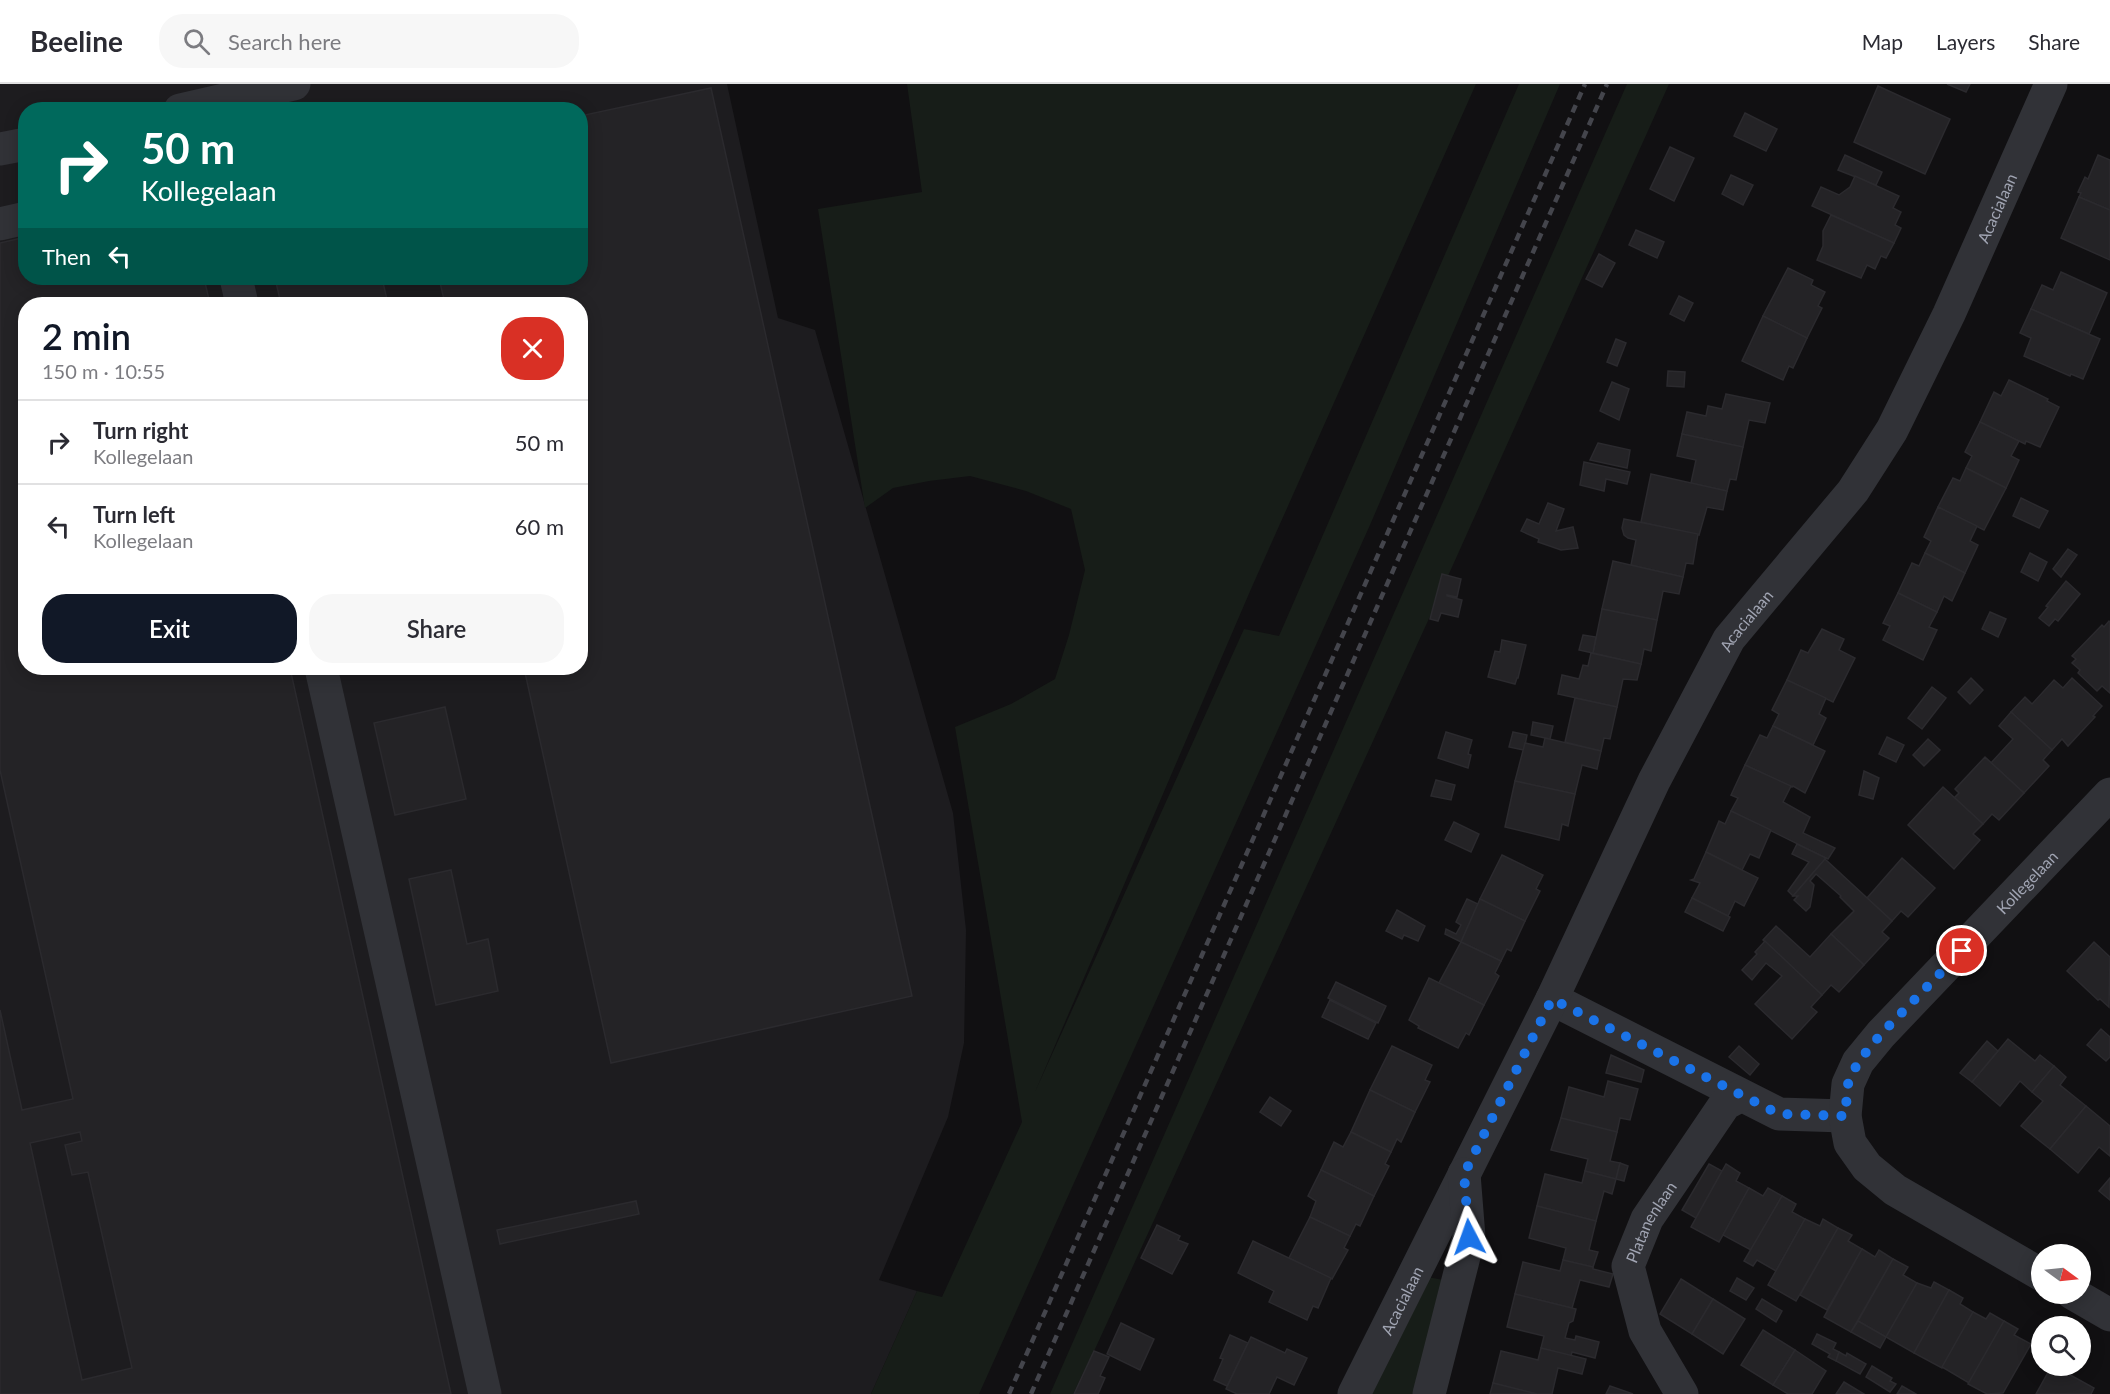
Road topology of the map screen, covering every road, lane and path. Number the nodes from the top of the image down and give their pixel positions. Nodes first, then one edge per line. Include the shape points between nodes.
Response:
1 (294, 84) edge
2 (2051, 84) edge
3 (215, 102) edge
4 (18, 146) edge
5 (0, 150) edge
6 (18, 220) edge
7 (0, 224) edge
8 (323, 675) edge
9 (2110, 794) edge
10 (1552, 999) junction
11 (1740, 1096) junction
12 (1845, 1116) junction
13 (1464, 1174) junction
14 (2031, 1269) edge
15 (2091, 1304) edge
16 (2110, 1315) edge
17 (485, 1394) edge
18 (1354, 1394) edge
19 (1429, 1394) edge
20 (1682, 1394) edge

1 - 3 street
2 - 10 street, Acacialaan via 1949,314 1892,430 1853,491 1729,639 1654,781
4 - 5 street
6 - 7 street
8 - 17 street
9 - 12 street, Kollegelaan via 1881,1034 1858,1062 1848,1084
10 - 11 street
10 - 13 street, Acacialaan
11 - 12 street via 1779,1114
11 - 20 street, Platanenlaan via 1725,1104 1647,1219 1628,1266 1645,1331
12 - 14 street, Kollegelaan via 1850,1143 1867,1167 1895,1190
13 - 18 street, Acacialaan
13 - 19 street via 1469,1237
15 - 16 street

